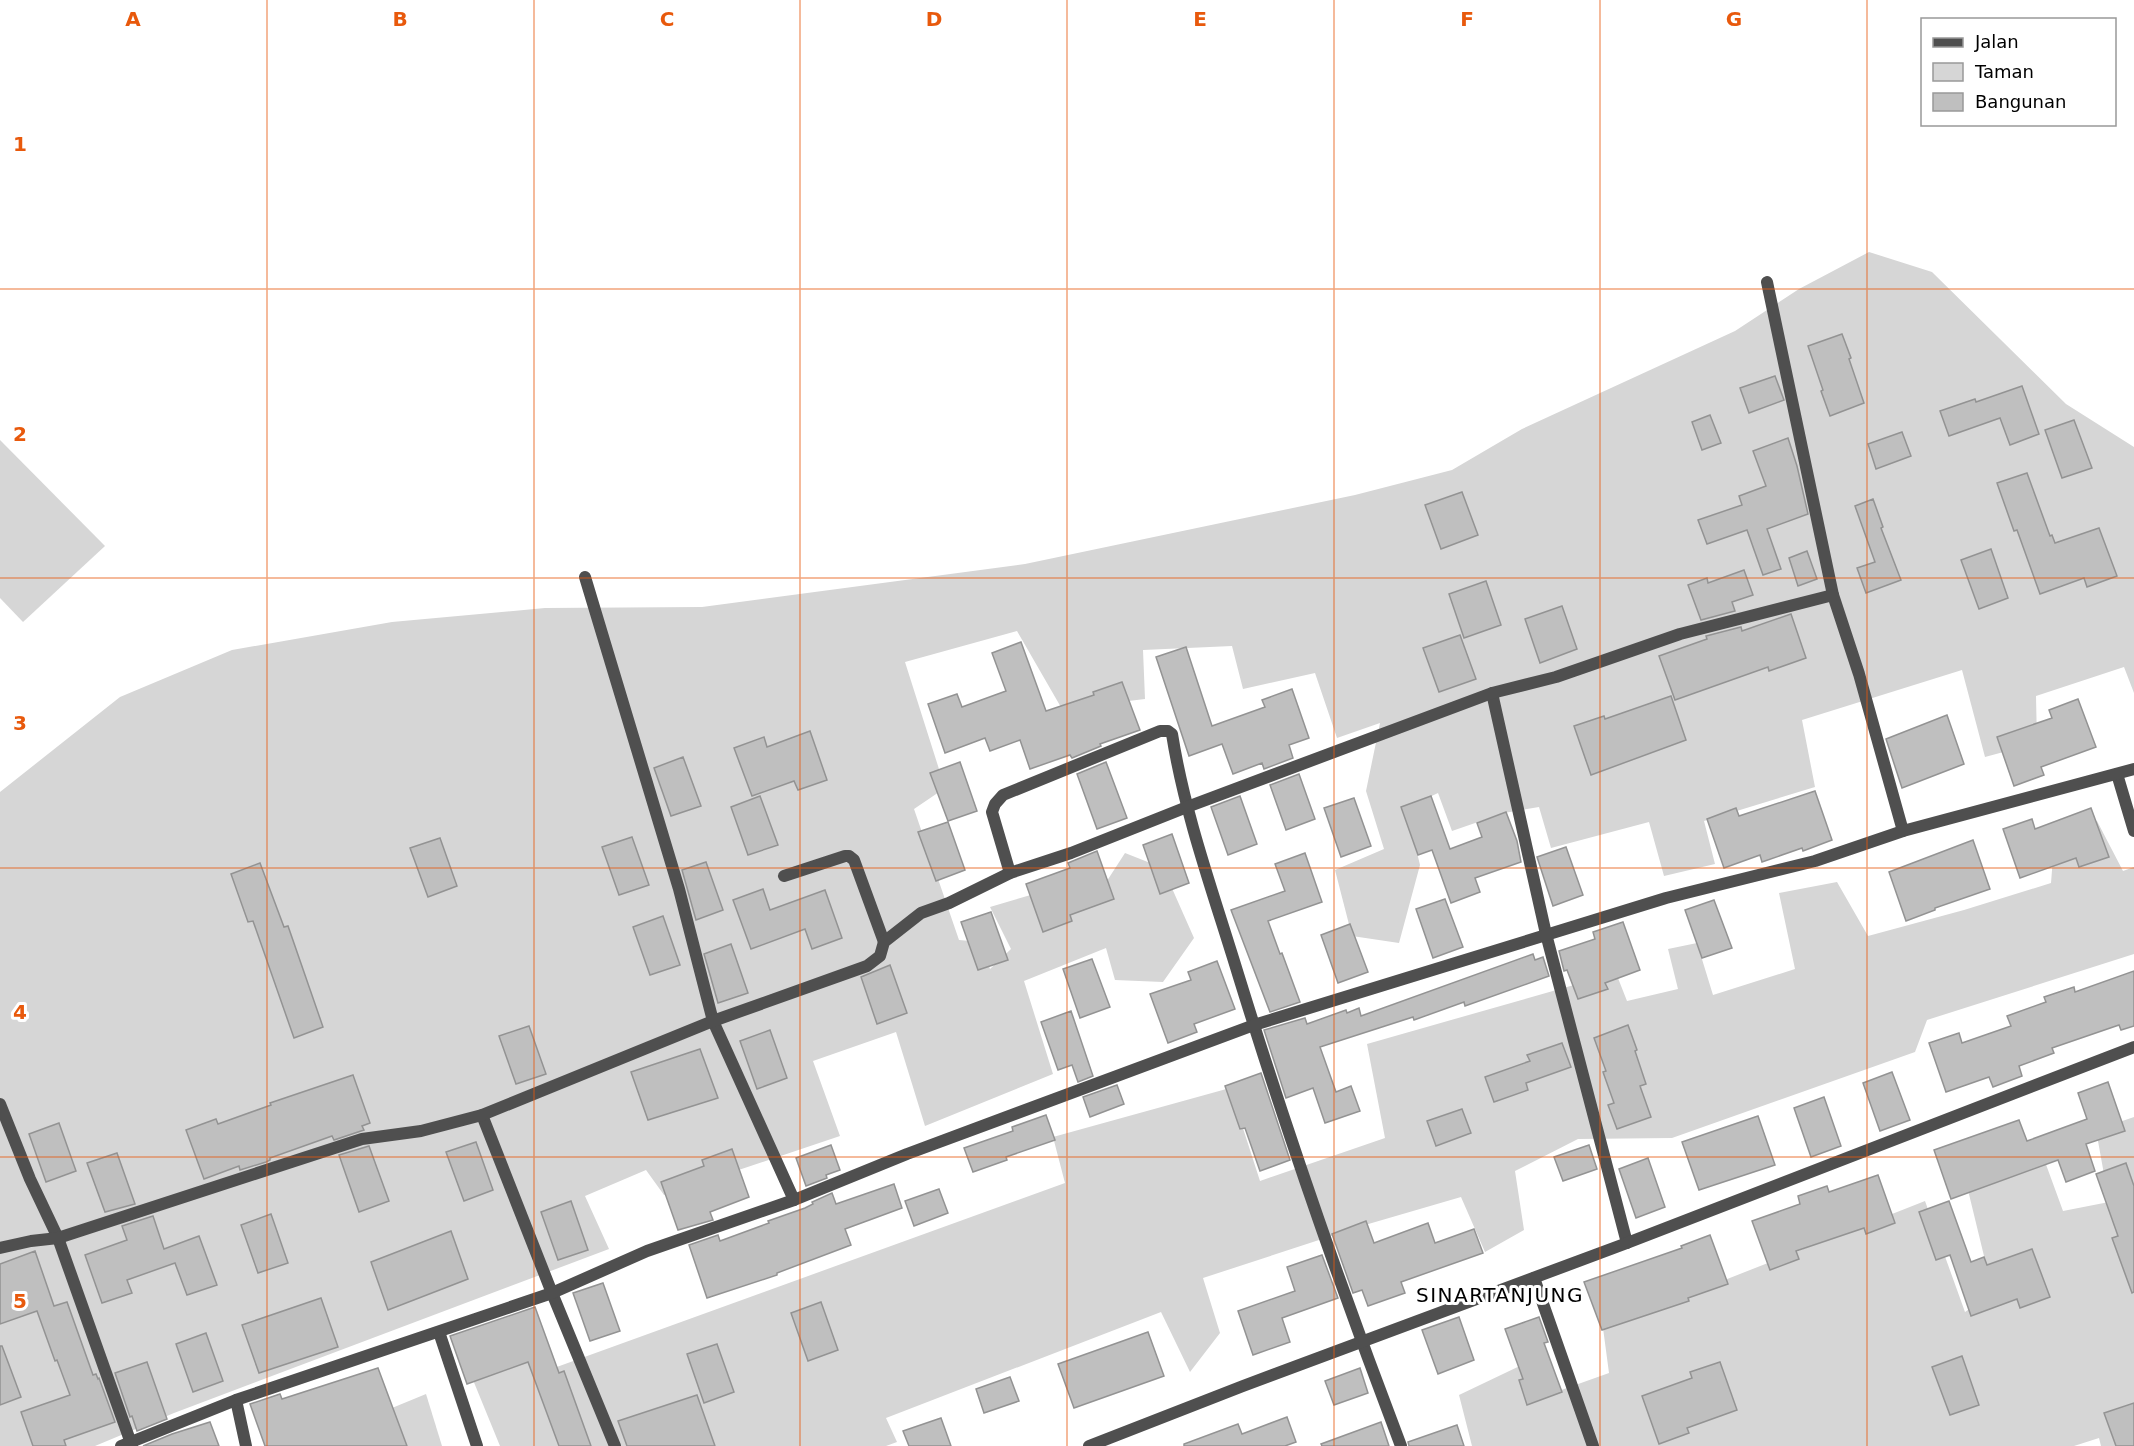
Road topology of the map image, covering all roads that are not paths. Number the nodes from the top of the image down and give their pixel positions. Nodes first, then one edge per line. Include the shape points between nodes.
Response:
1 (1767, 282) dead end
2 (585, 577) dead end
3 (1833, 595) junction
4 (1492, 693) junction
5 (2134, 769) edge
6 (2117, 774) junction
7 (1187, 807) junction
8 (1903, 831) junction
9 (2134, 831) edge
10 (1010, 873) junction
11 (783, 876) dead end
12 (1546, 934) junction
13 (884, 942) junction
14 (712, 1021) junction
15 (1254, 1025) junction
16 (2134, 1047) edge
17 (0, 1104) edge
18 (482, 1115) junction
19 (794, 1200) junction
20 (58, 1238) junction
21 (1627, 1243) junction
22 (0, 1248) edge
23 (1534, 1278) junction
24 (552, 1293) junction
25 (439, 1332) junction
26 (1361, 1342) junction
27 (236, 1401) junction
28 (128, 1445) edge
29 (246, 1446) edge
30 (477, 1446) edge
31 (615, 1446) edge
32 (1089, 1446) edge
33 (1401, 1446) edge
34 (1593, 1446) edge

1 - 3 street
2 - 14 street via 680,889
3 - 4 street via 1680,634 1556,677
3 - 8 street
4 - 7 street
4 - 12 street
5 - 6 street
6 - 8 street
6 - 9 street
7 - 10 street
7 - 10 street via 1172,734 1160,731 1003,795 992,812
7 - 15 street
8 - 12 street via 1815,861 1666,898
10 - 13 street via 921,913
11 - 13 street via 852,857
12 - 15 street
12 - 21 street
13 - 14 street via 880,956 867,966
14 - 18 street
14 - 19 street
15 - 19 street
15 - 26 street
16 - 21 street
17 - 20 street
18 - 20 street via 421,1131 362,1139
18 - 24 street
19 - 24 street via 647,1251
20 - 22 street
20 - 28 street
21 - 23 street
23 - 26 street
23 - 34 street
24 - 25 street
24 - 31 street
25 - 27 street
25 - 30 street
26 - 32 street
26 - 33 street
27 - 28 street
27 - 29 street

